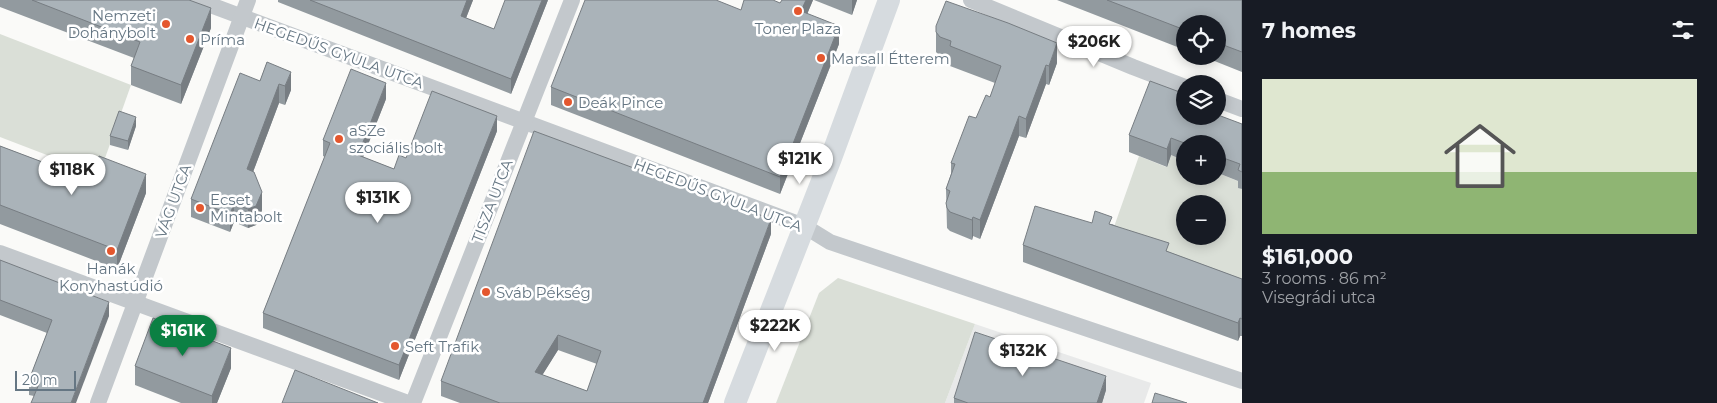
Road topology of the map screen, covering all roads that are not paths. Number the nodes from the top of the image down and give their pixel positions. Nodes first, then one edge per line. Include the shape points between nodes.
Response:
1 (197, 0) edge
2 (248, 0) edge
3 (572, 0) edge
4 (889, 0) edge
5 (971, 0) edge
6 (242, 16) junction
7 (1176, 84) edge
8 (1226, 103) edge
9 (1242, 109) edge
10 (524, 122) junction
11 (804, 226) junction
12 (0, 253) edge
13 (135, 302) junction
14 (1242, 381) edge
15 (98, 403) edge
16 (408, 403) edge
17 (413, 403) edge
18 (735, 403) edge

1 - 6 street, HEGEDŰS GYULA UTCA
2 - 6 street, VÁG UTCA
3 - 10 street, TISZA UTCA
4 - 11 main road
5 - 7 street
6 - 10 street, HEGEDŰS GYULA UTCA
6 - 13 street, VÁG UTCA
8 - 9 street
10 - 11 street, HEGEDŰS GYULA UTCA
10 - 17 street, TISZA UTCA
11 - 14 street, HEGEDŰS GYULA UTCA via 830,242
11 - 18 main road
12 - 13 street
13 - 15 street, VÁG UTCA
13 - 16 street

